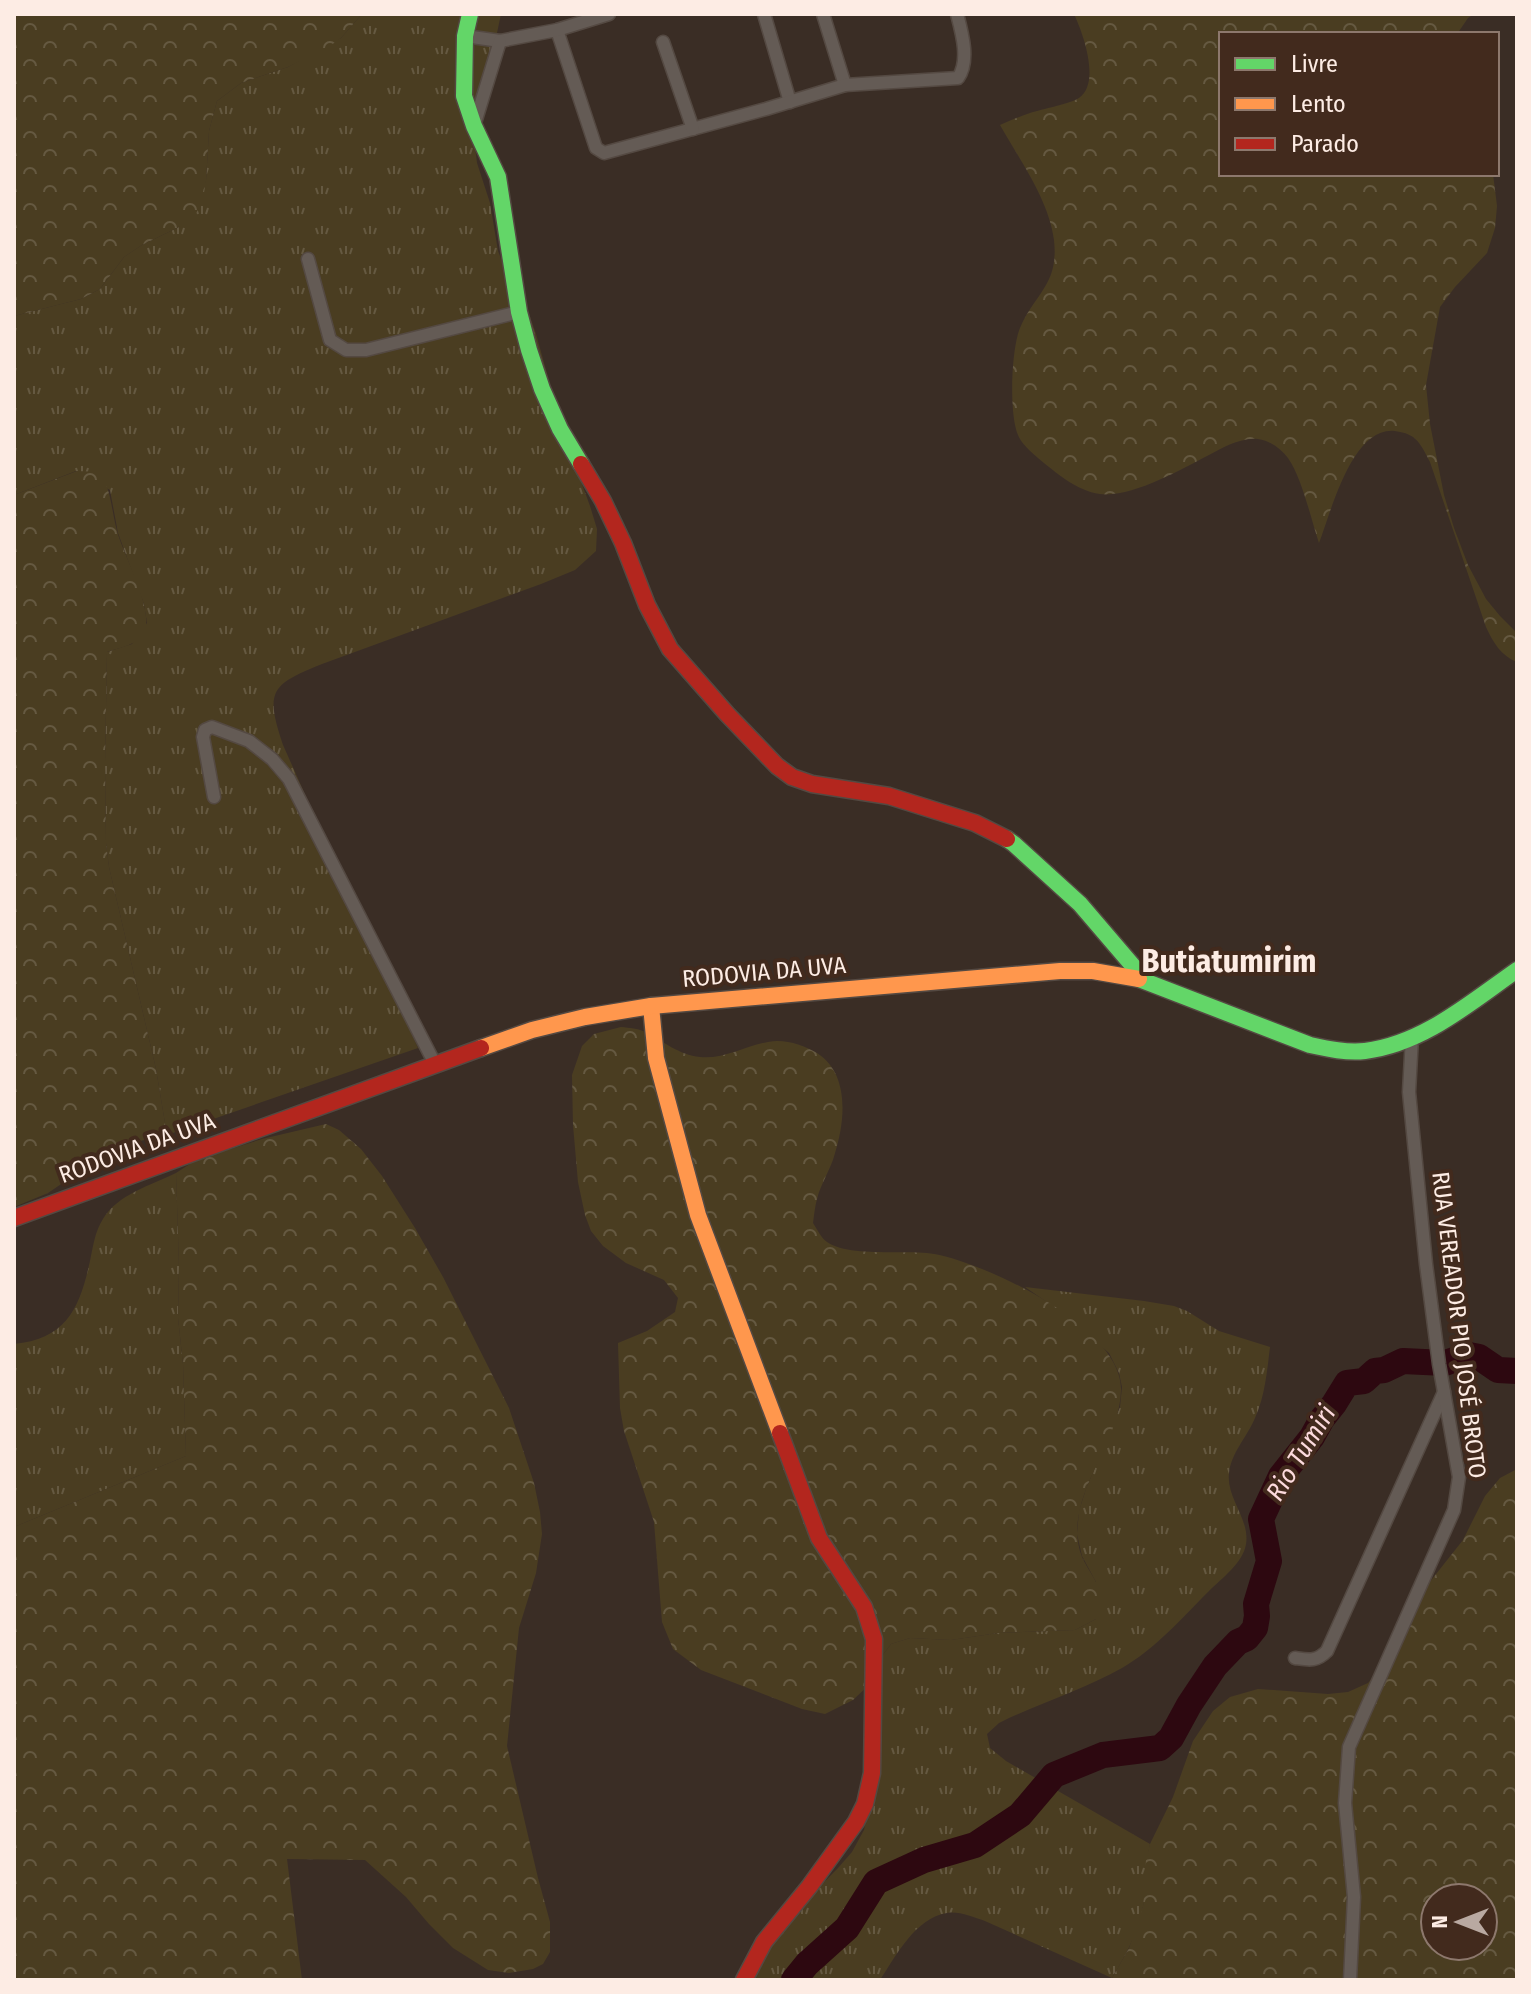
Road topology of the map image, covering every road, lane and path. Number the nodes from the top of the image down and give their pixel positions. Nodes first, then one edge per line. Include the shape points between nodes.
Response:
1 (470, 14) edge
2 (609, 14) edge
3 (764, 14) edge
4 (823, 14) edge
5 (957, 14) edge
6 (557, 30) junction
7 (465, 36) junction
8 (500, 41) junction
9 (663, 42) dead end
10 (845, 85) junction
11 (790, 102) junction
12 (474, 126) junction
13 (693, 129) junction
14 (308, 259) dead end
15 (519, 312) junction
16 (214, 797) dead end
17 (1517, 970) edge
18 (1145, 980) junction
19 (651, 1006) junction
20 (1412, 1037) junction
21 (435, 1064) junction
22 (14, 1218) edge
23 (1444, 1392) junction
24 (1295, 1658) dead end
25 (744, 1980) edge
26 (1350, 1980) edge

1 - 7 street
2 - 6 street
3 - 11 street
4 - 10 street
5 - 10 street via 964,70 958,78
6 - 8 street
6 - 13 street via 596,148 604,153
7 - 8 street
7 - 12 street via 464,96
8 - 12 street
9 - 13 street
10 - 11 street
11 - 13 street
12 - 15 street via 498,177
14 - 15 street via 330,340 346,350 366,350
15 - 18 street via 542,389 603,501 658,629 727,714 792,777 889,796 993,831 1014,844 1080,904
16 - 21 street via 203,737 212,727 249,741 289,779
17 - 20 street, RODOVIA DA UVA
18 - 19 street, RODOVIA DA UVA via 1060,971
18 - 20 street, RODOVIA DA UVA via 1335,1051 1373,1051
19 - 21 street, RODOVIA DA UVA via 558,1023
19 - 25 street via 656,1058 698,1215 819,1538 864,1607 874,1639 872,1773 865,1804 764,1942
20 - 23 street, RUA VEREADOR PIO JOSÉ BROTO via 1409,1092
21 - 22 street, RODOVIA DA UVA
23 - 24 street via 1327,1651 1313,1660
23 - 26 street, RUA VEREADOR PIO JOSÉ BROTO via 1459,1477 1454,1510 1349,1747 1345,1803 1354,1897

